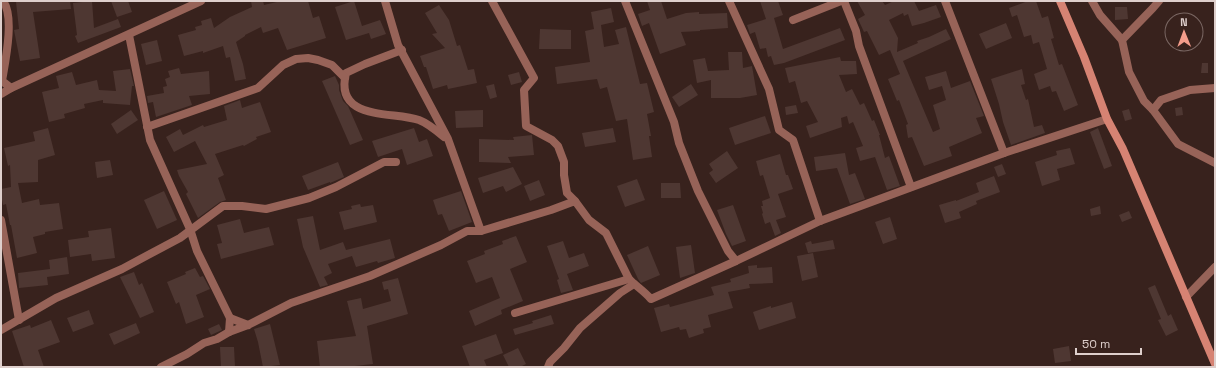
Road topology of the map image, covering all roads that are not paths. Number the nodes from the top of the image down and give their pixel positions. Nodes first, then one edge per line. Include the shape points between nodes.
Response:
1 (3, 1) edge
2 (201, 1) edge
3 (385, 1) edge
4 (492, 1) edge
5 (625, 1) edge
6 (729, 1) edge
7 (842, 1) edge
8 (945, 1) edge
9 (1060, 1) edge
10 (1092, 1) edge
11 (1159, 1) edge
12 (793, 20) dead end
13 (129, 35) junction
14 (1122, 40) junction
15 (402, 50) junction
16 (345, 78) junction
17 (2, 81) edge
18 (11, 88) junction
19 (1215, 88) edge
20 (1, 94) edge
21 (1153, 110) junction
22 (1107, 119) junction
23 (147, 127) junction
24 (448, 139) junction
25 (1004, 153) junction
26 (396, 162) dead end
27 (1215, 163) edge
28 (911, 187) junction
29 (574, 201) junction
30 (1, 220) edge
31 (820, 221) junction
32 (190, 229) junction
33 (481, 231) junction
34 (736, 261) junction
35 (1215, 267) edge
36 (632, 282) junction
37 (1186, 297) junction
38 (514, 314) dead end
39 (230, 318) junction
40 (19, 320) junction
41 (248, 325) junction
42 (1, 330) edge
43 (229, 332) junction
44 (1215, 364) edge
45 (161, 367) edge
46 (548, 367) edge

1 - 17 street via 8,15 9,36
2 - 13 street
3 - 15 street via 398,45
4 - 29 street via 534,78 524,90 526,126 558,146 564,162 567,193
5 - 34 street via 674,122 679,143 698,191
6 - 31 street via 769,89 779,130 793,140
7 - 12 street
7 - 28 street via 856,31 859,46
8 - 25 street
9 - 22 street
10 - 14 street via 1100,15
11 - 14 street
13 - 18 street
13 - 23 street
14 - 21 street via 1129,72 1144,102
15 - 16 street via 346,73
15 - 24 street
16 - 23 street via 332,65 308,58 296,59 283,65 258,88
16 - 24 street via 347,95 353,105 375,114 420,120
17 - 18 street
18 - 20 street
19 - 21 street via 1190,90 1161,100
21 - 27 street via 1178,144
22 - 25 street
22 - 37 street via 1123,149
23 - 32 street via 150,140
24 - 33 street
25 - 28 street
26 - 32 street via 384,162 336,187 302,200 266,209 223,206
28 - 31 street
29 - 33 street
29 - 36 street via 589,220 606,233
30 - 40 street
31 - 34 street
32 - 39 street via 197,251
32 - 40 street via 180,238 148,256 56,298
33 - 41 street via 467,231 370,276 291,303
34 - 36 street via 651,299
35 - 37 street
36 - 38 street
36 - 46 street via 580,328
37 - 44 street
39 - 41 street
39 - 43 street
40 - 42 street
41 - 43 street
43 - 45 street

